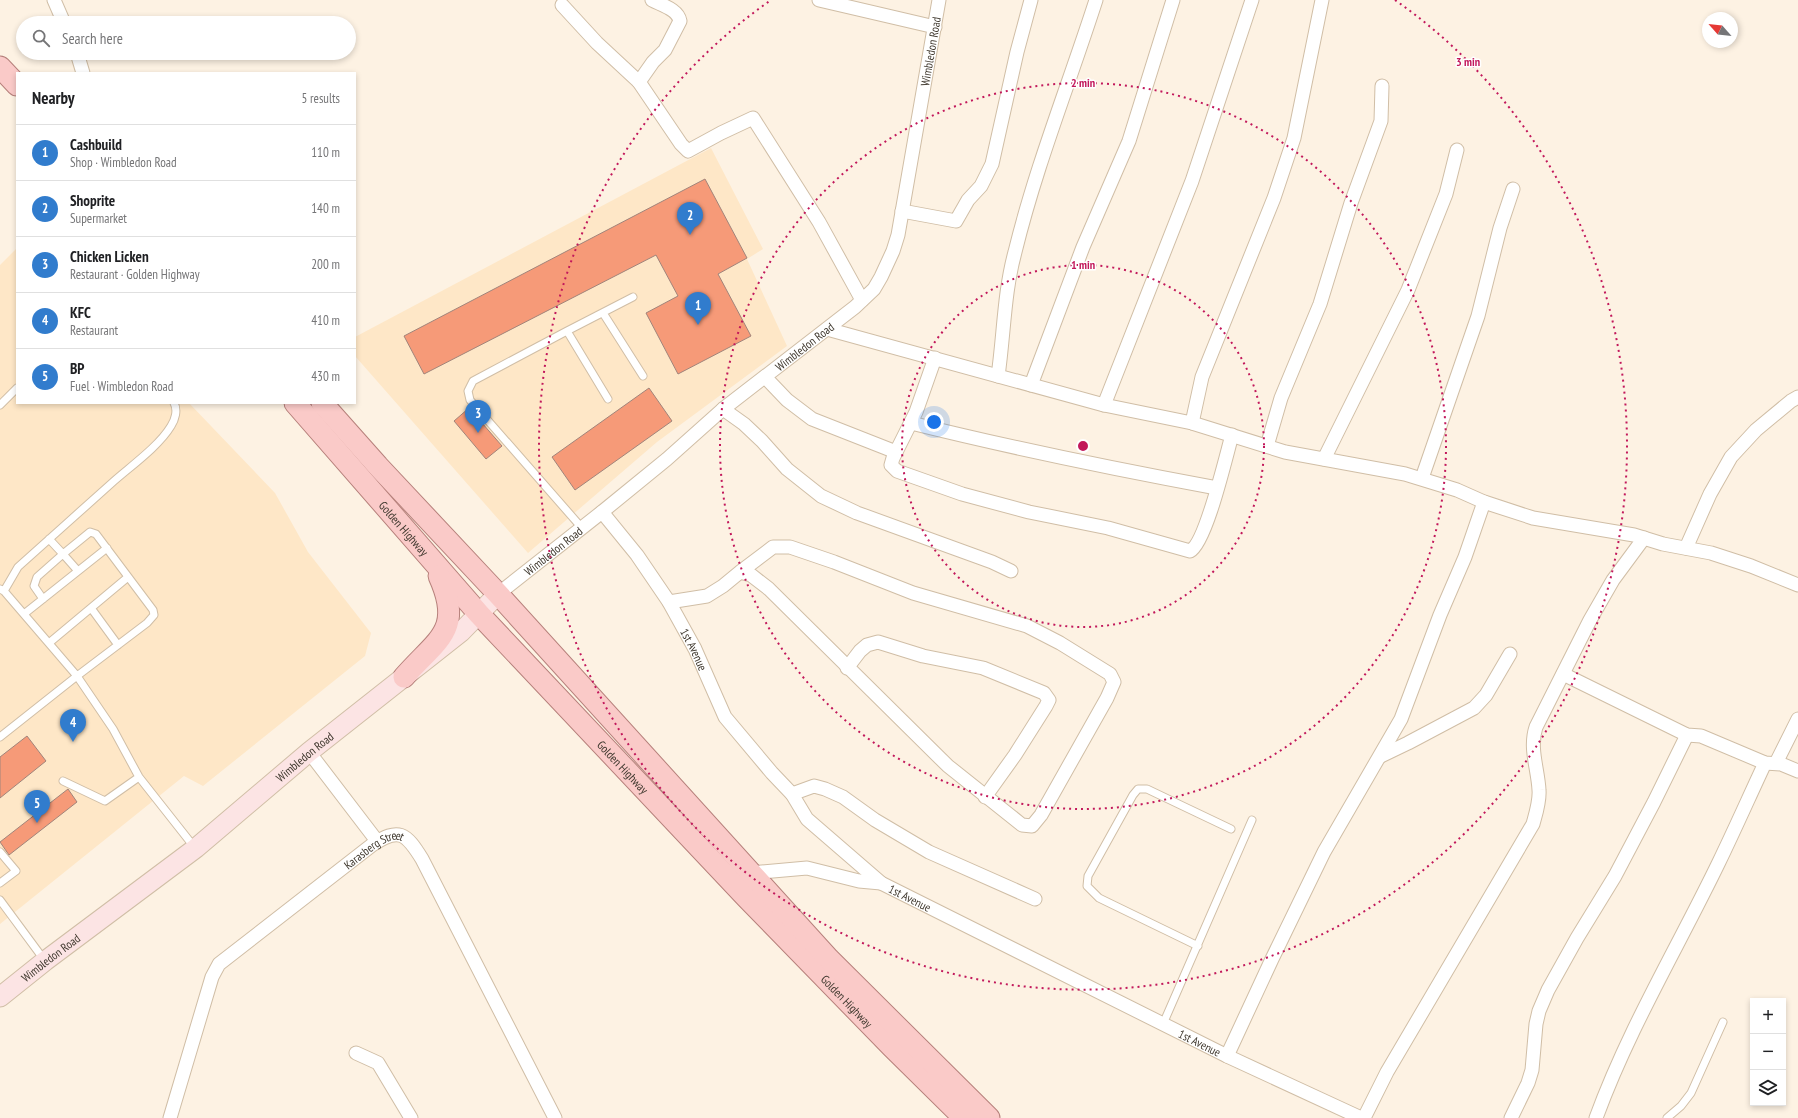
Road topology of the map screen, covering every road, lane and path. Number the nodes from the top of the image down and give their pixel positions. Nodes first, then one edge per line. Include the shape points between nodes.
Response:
1 (54, 0) edge
2 (652, 0) edge
3 (819, 0) edge
4 (939, 0) edge
5 (1031, 0) edge
6 (1096, 0) edge
7 (1173, 0) edge
8 (1252, 0) edge
9 (1322, 0) edge
10 (562, 4) dead end
11 (868, 6) edge
12 (61, 16) edge
13 (934, 27) junction
14 (79, 60) edge
15 (0, 67) edge
16 (83, 72) edge
17 (639, 82) junction
18 (16, 84) edge
19 (1382, 86) dead end
20 (1457, 150) dead end
21 (1513, 189) dead end
22 (902, 211) junction
23 (634, 297) dead end
24 (862, 300) junction
25 (603, 313) junction
26 (827, 329) junction
27 (568, 331) junction
28 (935, 358) junction
29 (643, 376) dead end
30 (998, 376) junction
31 (765, 377) junction
32 (1031, 385) junction
33 (16, 389) edge
34 (1798, 397) edge
35 (608, 399) dead end
36 (175, 404) edge
37 (296, 404) edge
38 (323, 404) edge
39 (0, 405) edge
40 (1104, 405) junction
41 (723, 409) junction
42 (911, 423) junction
43 (1192, 423) junction
44 (1232, 435) junction
45 (1267, 446) junction
46 (896, 452) junction
47 (1324, 459) junction
48 (1422, 478) junction
49 (1217, 488) junction
50 (1484, 502) junction
51 (602, 512) junction
52 (582, 528) junction
53 (1644, 538) junction
54 (50, 539) junction
55 (107, 548) junction
56 (1686, 548) junction
57 (63, 554) junction
58 (433, 562) junction
59 (78, 571) junction
60 (740, 572) junction
61 (1011, 572) dead end
62 (128, 577) junction
63 (1798, 585) edge
64 (2, 590) edge
65 (498, 594) junction
66 (43, 599) junction
67 (669, 602) junction
68 (91, 608) junction
69 (24, 614) junction
70 (479, 614) junction
71 (49, 643) junction
72 (118, 645) junction
73 (1510, 654) dead end
74 (847, 668) junction
75 (1563, 674) junction
76 (77, 676) junction
77 (404, 677) junction
78 (1798, 719) edge
79 (1687, 736) junction
80 (0, 738) edge
81 (309, 752) junction
82 (1381, 756) junction
83 (1771, 763) junction
84 (1798, 771) edge
85 (139, 777) junction
86 (63, 781) dead end
87 (792, 794) junction
88 (985, 797) junction
89 (1252, 820) dead end
90 (1230, 830) dead end
91 (377, 841) junction
92 (196, 848) junction
93 (0, 852) edge
94 (750, 873) junction
95 (0, 883) edge
96 (880, 883) junction
97 (1035, 899) dead end
98 (0, 900) edge
99 (1198, 946) junction
100 (45, 961) junction
101 (0, 997) edge
102 (1723, 1022) dead end
103 (1163, 1024) junction
104 (356, 1054) dead end
105 (1227, 1056) junction
106 (170, 1118) edge
107 (411, 1118) edge
108 (555, 1118) edge
109 (964, 1118) edge
110 (989, 1118) edge
111 (1361, 1118) edge
112 (1364, 1118) edge
113 (1511, 1118) edge
114 (1596, 1118) edge
115 (1667, 1118) edge

1 - 12 street
2 - 17 street via 674,12 680,21 665,50
3 - 11 street
4 - 13 street, Wimbledon Road
5 - 22 street via 992,164 981,186 968,200 956,221
6 - 30 street via 1046,146 1014,252 1007,290
7 - 32 street via 1129,141 1083,247
8 - 40 street via 1192,181
9 - 43 street via 1294,138 1274,198 1202,377
10 - 17 street via 597,43
11 - 13 street
13 - 22 street, Wimbledon Road
14 - 16 street
15 - 18 main road
17 - 24 street via 688,151 753,118 819,222
19 - 45 street via 1381,121 1351,203 1320,304 1281,398
20 - 47 street via 1446,194 1408,290
21 - 48 street via 1500,228 1478,316
22 - 24 street, Wimbledon Road via 896,240 886,268 874,288
23 - 25 lane
24 - 26 street, Wimbledon Road
25 - 27 lane
25 - 29 lane
26 - 28 street
26 - 31 street, Wimbledon Road
27 - 35 lane
27 - 52 lane via 473,381 468,391 470,400
28 - 30 street
28 - 42 street
30 - 32 street
31 - 41 street, Wimbledon Road
31 - 46 street via 787,400 812,419
32 - 40 street
33 - 39 lane
34 - 56 street via 1756,430 1731,457 1710,494
36 - 54 lane via 176,413 167,432
37 - 58 main road, Golden Highway
38 - 65 main road, Golden Highway
40 - 43 street
41 - 51 street, Wimbledon Road
41 - 61 street via 744,424 787,468 821,496 857,513 992,562
42 - 46 street
42 - 49 street via 1082,463
43 - 44 street
44 - 45 street
44 - 49 street
45 - 47 street via 1284,452
46 - 49 street via 891,465 897,471 962,494 1029,512 1108,528 1190,551 1194,549 1201,535
47 - 48 street
48 - 50 street
50 - 53 street via 1532,518
50 - 82 street via 1401,719
51 - 52 street, Wimbledon Road
51 - 67 street, 1st Avenue via 637,555
52 - 65 street, Wimbledon Road
53 - 56 street
53 - 75 street via 1613,580
54 - 57 lane
54 - 64 lane via 18,567
55 - 57 lane via 96,534 90,532
55 - 59 lane
55 - 62 lane
56 - 63 street via 1731,559
57 - 59 lane
57 - 66 lane via 34,581 34,586
58 - 70 main road, Golden Highway
58 - 77 main road via 449,602 447,627 440,639
59 - 66 lane
60 - 67 street via 707,596
60 - 74 street via 751,575 768,589
60 - 88 street via 773,546 790,547 913,593 1027,626 1060,643 1112,676 1114,682 1107,698 1041,815 1032,826 1019,824
62 - 68 lane
62 - 72 lane via 154,615
64 - 69 lane
65 - 70 street, Wimbledon Road
65 - 94 main road, Golden Highway
66 - 69 lane
67 - 87 street, 1st Avenue via 695,650 724,716
68 - 71 lane
68 - 72 lane
69 - 71 lane
70 - 77 street, Wimbledon Road via 461,632
70 - 109 main road, Golden Highway via 741,891
71 - 76 lane
72 - 76 lane
73 - 82 street via 1486,695 1474,708
74 - 88 street via 948,766
74 - 88 street via 860,650 878,642 923,656 982,668 1044,693 1048,700 1046,706
75 - 79 street
75 - 112 street via 1533,736 1539,791 1538,810 1532,824 1387,1072
76 - 80 lane
76 - 85 lane via 113,729
77 - 81 street, Wimbledon Road
78 - 83 street
79 - 83 street via 1701,736
79 - 113 street via 1615,876 1548,990 1536,1024 1533,1064 1528,1083
81 - 91 street
81 - 92 street, Wimbledon Road
82 - 105 street via 1324,852
83 - 84 street
83 - 114 street via 1636,1024
85 - 86 lane via 104,801
85 - 92 lane
87 - 96 street, 1st Avenue via 807,819
87 - 97 street via 814,786 825,789 843,797 875,820 929,852
89 - 99 lane
90 - 99 lane via 1147,789 1138,789 1088,876 1087,886 1099,898
91 - 106 street, Karasberg Street via 219,964 212,977
91 - 108 street, Karasberg Street via 385,836 397,834 412,843
92 - 100 street, Wimbledon Road
93 - 95 lane via 16,870
94 - 96 street via 807,868 859,881
94 - 110 main road, Golden Highway via 829,959
96 - 103 street, 1st Avenue
98 - 100 lane
99 - 103 lane
100 - 101 street, Wimbledon Road
102 - 115 lane via 1691,1093
103 - 105 street, 1st Avenue
104 - 107 street via 378,1063
105 - 111 street, 1st Avenue

